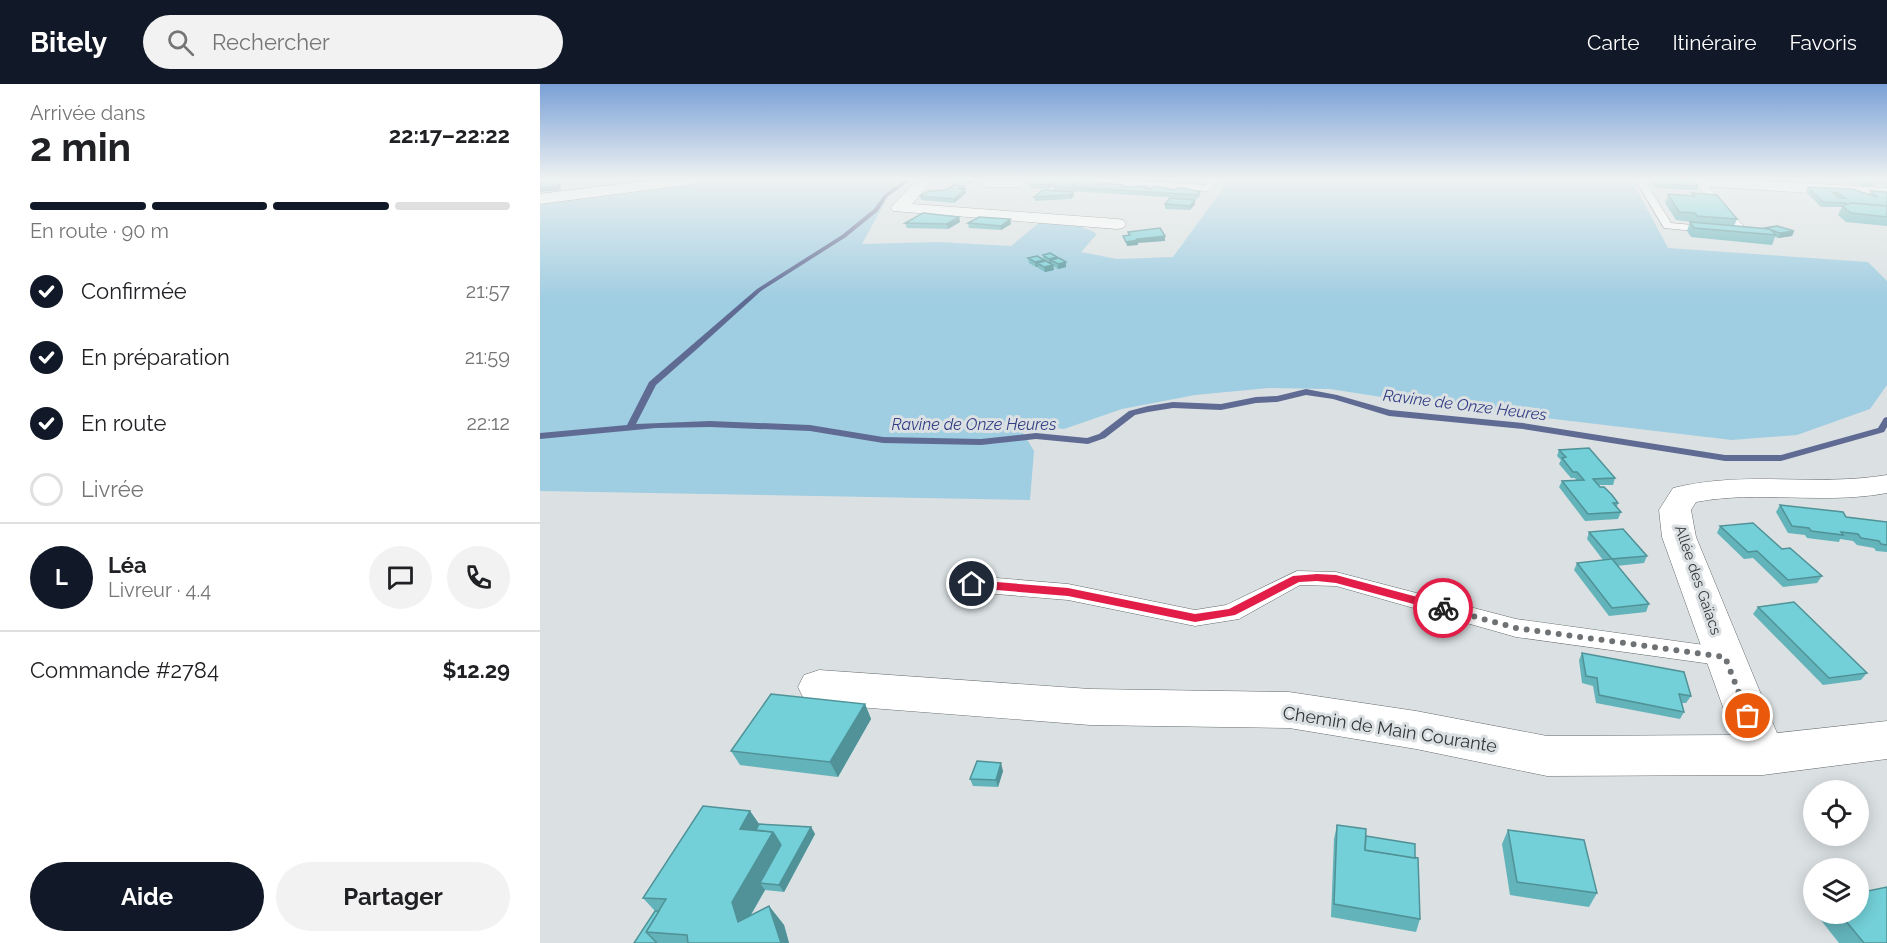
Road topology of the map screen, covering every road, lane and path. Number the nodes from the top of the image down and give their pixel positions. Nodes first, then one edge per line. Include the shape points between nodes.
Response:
1 (1050, 219) edge
2 (1664, 219) edge
3 (1733, 219) edge
4 (1117, 224) dead end
5 (1887, 484) edge
6 (972, 584) dead end
7 (1725, 657) junction
8 (819, 687) dead end
9 (1887, 740) edge
10 (1763, 755) junction

1 - 4 street
2 - 3 lane via 1668,226 1745,232
5 - 7 street, Allée des Gaïacs via 1833,490 1713,489 1684,495 1674,510 1679,537
6 - 7 lane via 1068,592 1195,618 1231,613 1297,578 1336,579 1516,628
7 - 10 street, Allée des Gaïacs
8 - 10 street, Chemin de Main Courante via 1090,707 1289,710 1547,756
9 - 10 street, Chemin de Main Courante

